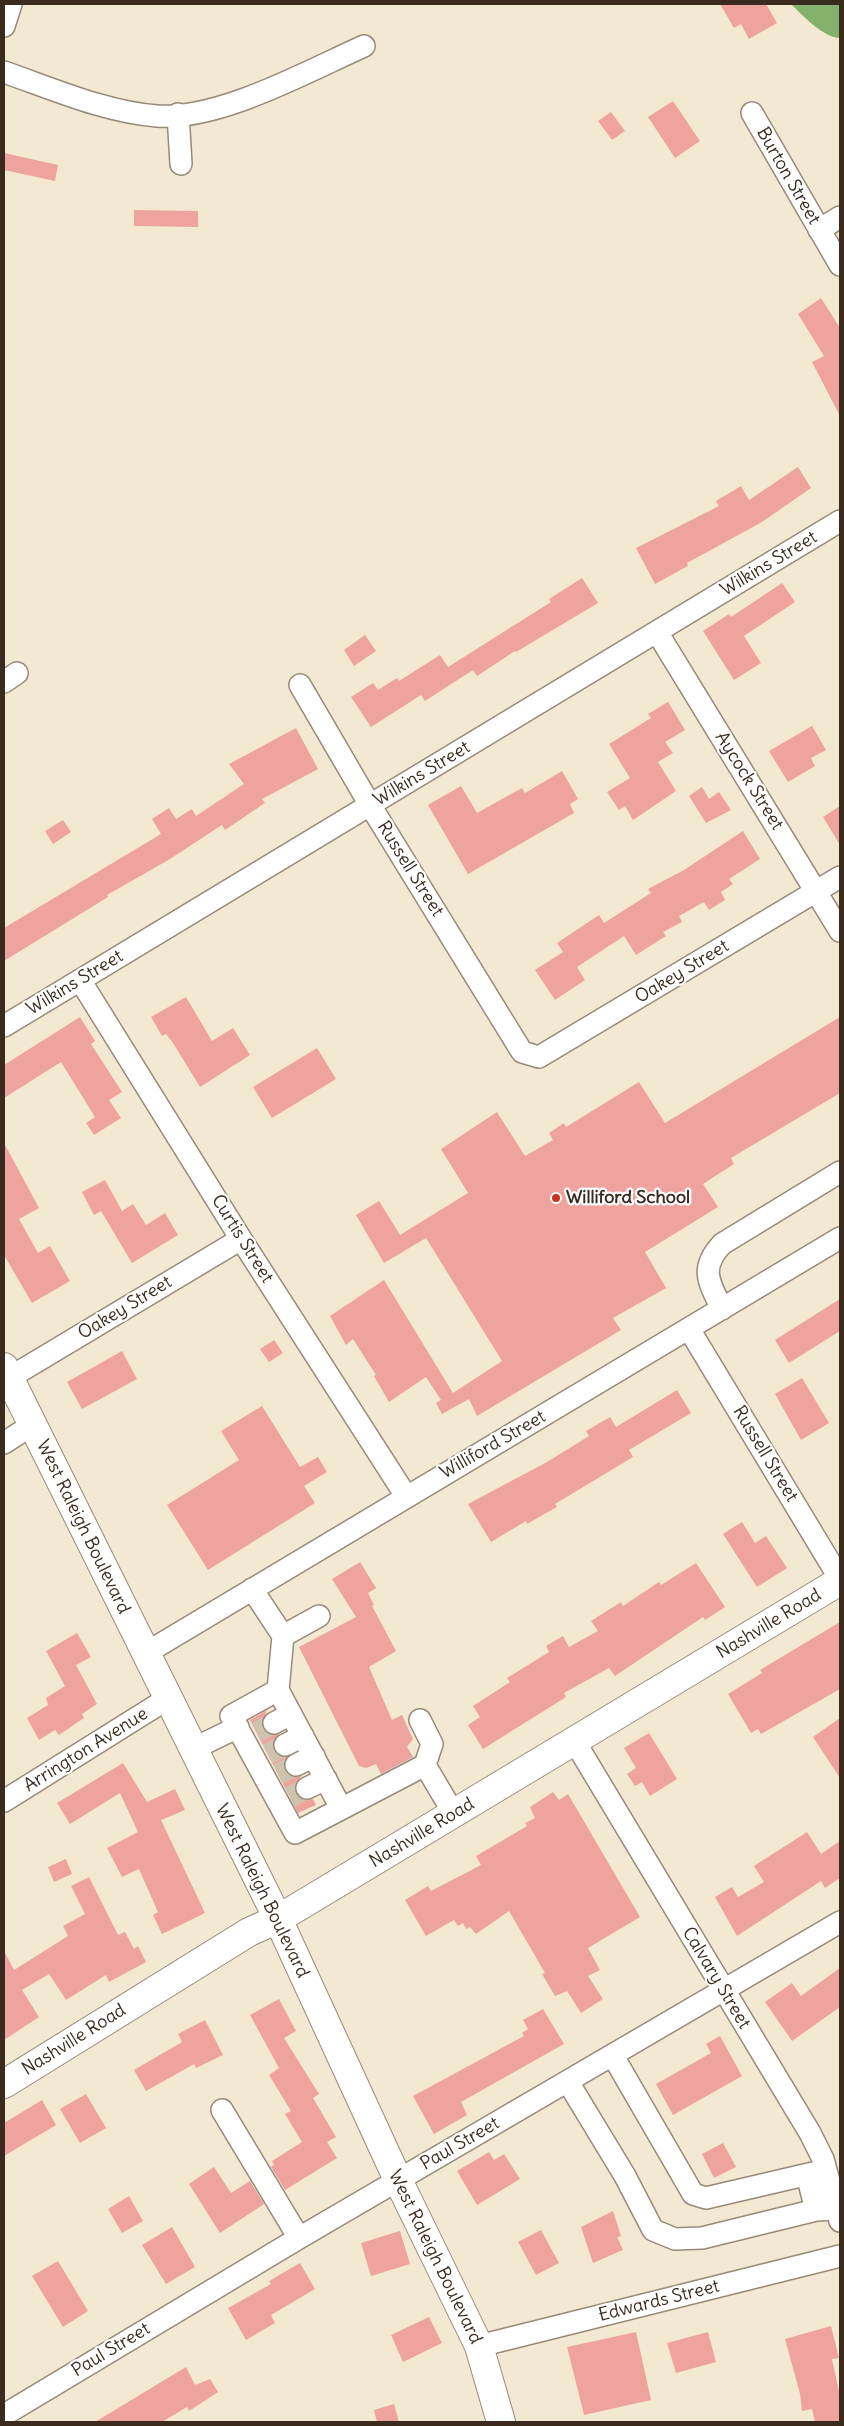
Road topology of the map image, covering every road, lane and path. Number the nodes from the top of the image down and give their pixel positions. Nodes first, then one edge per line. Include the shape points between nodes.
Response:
1 (11, 4) edge
2 (4, 26) edge
3 (364, 46) dead end
4 (4, 72) edge
5 (752, 113) dead end
6 (178, 114) junction
7 (181, 164) dead end
8 (840, 217) edge
9 (819, 230) junction
10 (840, 265) edge
11 (840, 520) edge
12 (657, 632) junction
13 (300, 685) dead end
14 (370, 805) junction
15 (840, 877) edge
16 (817, 891) junction
17 (840, 931) edge
18 (80, 980) junction
19 (4, 1026) edge
20 (522, 1052) joint
21 (840, 1172) edge
22 (840, 1238) edge
23 (241, 1239) junction
24 (722, 1309) junction
25 (689, 1329) junction
26 (6, 1372) edge
27 (32, 1425) junction
28 (4, 1443) edge
29 (406, 1496) junction
30 (840, 1580) edge
31 (252, 1589) junction
32 (319, 1616) dead end
33 (282, 1636) junction
34 (146, 1653) junction
35 (278, 1690) junction
36 (167, 1699) junction
37 (420, 1720) dead end
38 (261, 1727) junction
39 (575, 1742) junction
40 (193, 1749) junction
41 (278, 1749) junction
42 (425, 1764) junction
43 (288, 1769) junction
44 (300, 1791) junction
45 (4, 1801) edge
46 (341, 1808) junction
47 (454, 1814) junction
48 (278, 1919) junction
49 (840, 1922) edge
50 (724, 1992) junction
51 (613, 2056) junction
52 (568, 2082) junction
53 (4, 2084) edge
54 (222, 2110) dead end
55 (816, 2173) junction
56 (398, 2180) junction
57 (816, 2210) junction
58 (839, 2215) edge
59 (299, 2238) junction
60 (840, 2256) edge
61 (479, 2346) junction
62 (4, 2415) edge
63 (501, 2422) edge

1 - 2 street
3 - 6 street via 230,103
4 - 6 street via 128,111 158,116
5 - 9 street, Burton Street
6 - 7 street
8 - 9 street
9 - 10 street, Burton Street
11 - 12 street, Wilkins Street
12 - 14 street, Wilkins Street
12 - 16 street, Aycock Street
13 - 14 street, Russell Street
14 - 18 street, Wilkins Street
14 - 20 street, Russell Street
15 - 16 street, Oakey Street
16 - 17 street, Aycock Street
16 - 20 street, Oakey Street via 539,1057
18 - 19 street, Wilkins Street
18 - 23 street, Curtis Street
21 - 24 street via 722,1244 711,1256 707,1273
22 - 24 street, Williford Street
23 - 26 street, Oakey Street
23 - 29 street, Curtis Street
24 - 25 street, Williford Street
25 - 29 street, Williford Street
25 - 30 street, Russell Street
26 - 27 main road, West Raleigh Boulevard
27 - 28 street
27 - 34 main road, West Raleigh Boulevard
29 - 31 street, Williford Street
30 - 39 main road, Nashville Road
31 - 33 street
31 - 34 street, Williford Street
32 - 33 street
33 - 35 street
34 - 36 main road, West Raleigh Boulevard
35 - 38 street
35 - 38 street via 231,1716
36 - 40 main road, West Raleigh Boulevard
36 - 45 street, Arrington Avenue
37 - 42 street via 432,1744
38 - 40 street
38 - 41 street
38 - 41 street
39 - 47 main road, Nashville Road
39 - 50 street, Calvary Street
40 - 48 main road, West Raleigh Boulevard
41 - 43 street
41 - 43 street
42 - 46 street
42 - 47 street
43 - 44 street
43 - 44 street
44 - 46 street
44 - 46 street via 295,1833
47 - 48 main road, Nashville Road
48 - 53 main road, Nashville Road via 249,1932
48 - 56 main road, West Raleigh Boulevard
49 - 50 street, Paul Street
50 - 51 street, Paul Street
50 - 55 street, Calvary Street via 810,2134
51 - 52 street, Paul Street
51 - 55 street via 693,2194 706,2198
52 - 56 street, Paul Street
52 - 57 street via 625,2176 653,2230 675,2238 702,2238
54 - 59 street
55 - 57 street
55 - 58 street, Calvary Street
56 - 59 street, Paul Street
56 - 61 main road, West Raleigh Boulevard
57 - 58 street
59 - 62 street, Paul Street
60 - 61 street, Edwards Street
61 - 63 main road, West Raleigh Boulevard

